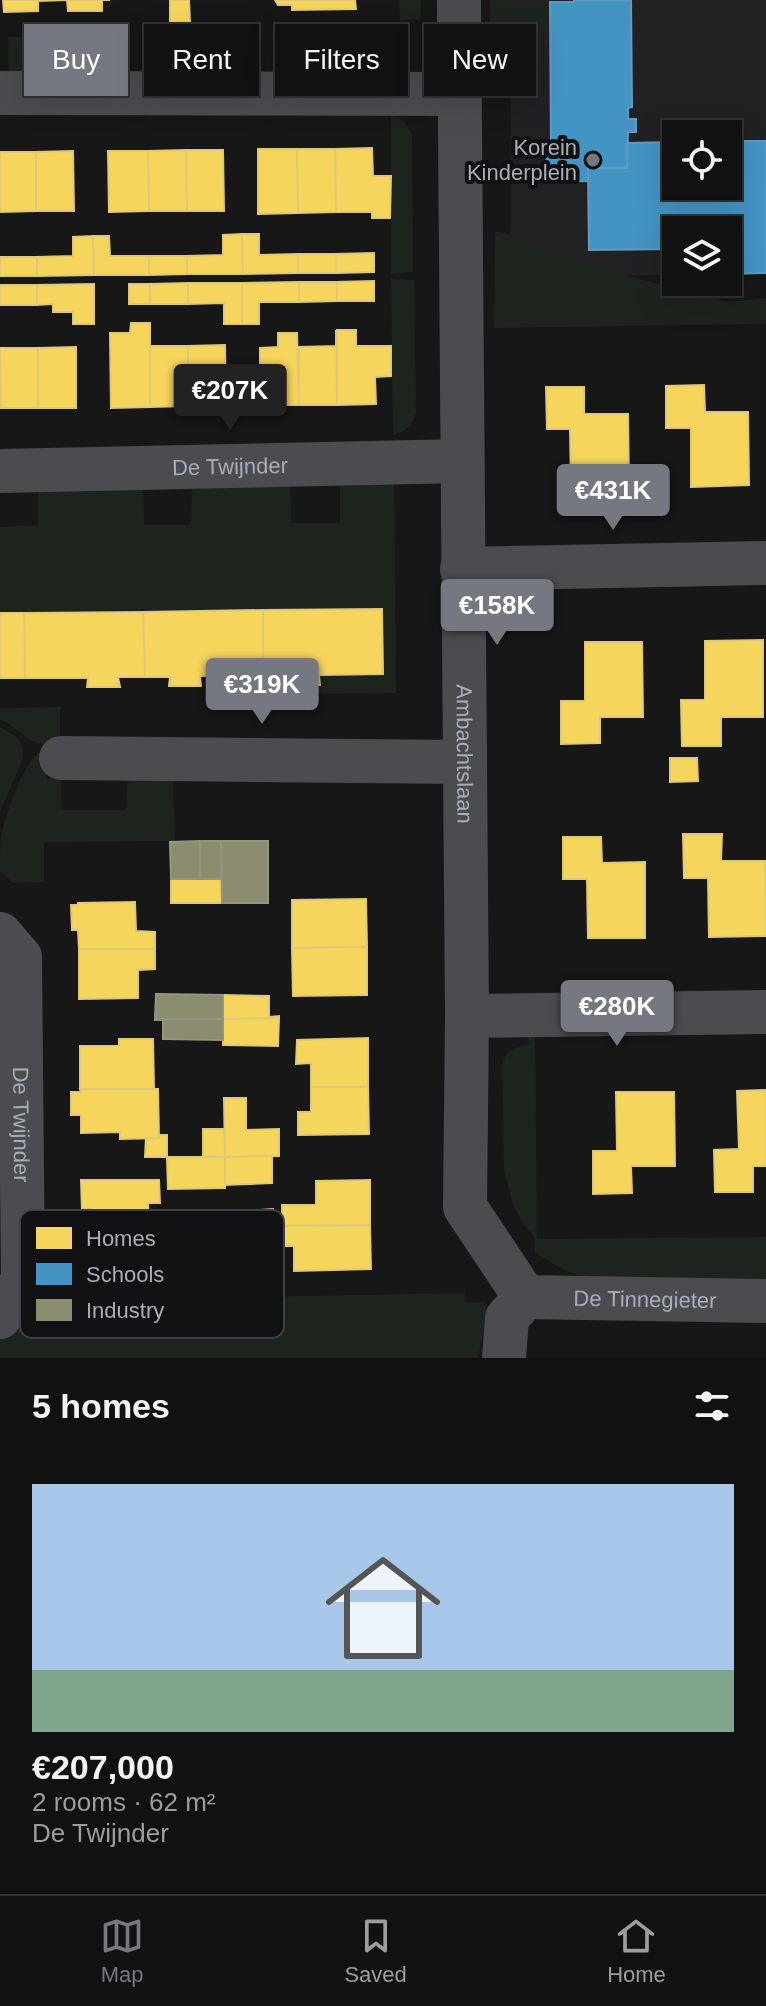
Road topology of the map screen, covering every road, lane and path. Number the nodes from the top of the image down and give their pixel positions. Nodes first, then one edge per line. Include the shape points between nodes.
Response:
1 (459, 0) edge
2 (459, 24) edge
3 (0, 93) edge
4 (424, 94) edge
5 (459, 96) edge
6 (462, 461) junction
7 (0, 471) edge
8 (766, 563) edge
9 (462, 569) junction
10 (61, 758) dead end
11 (464, 762) junction
12 (0, 934) edge
13 (766, 1012) edge
14 (467, 1016) junction
15 (22, 1210) edge
16 (20, 1285) edge
17 (525, 1297) junction
18 (766, 1301) edge
19 (0, 1317) edge
20 (504, 1358) edge

1 - 2 street, Ambachtslaan
3 - 4 street
5 - 6 street, Ambachtslaan
6 - 7 street, De Twijnder
6 - 9 street, Ambachtslaan
8 - 9 street
9 - 11 street, Ambachtslaan
10 - 11 street
11 - 14 street, Ambachtslaan
12 - 15 street, De Twijnder via 20,957
13 - 14 street
14 - 17 street, Ambachtslaan via 465,1207
16 - 19 street, De Twijnder
17 - 18 street, De Tinnegieter
17 - 20 street via 507,1318

